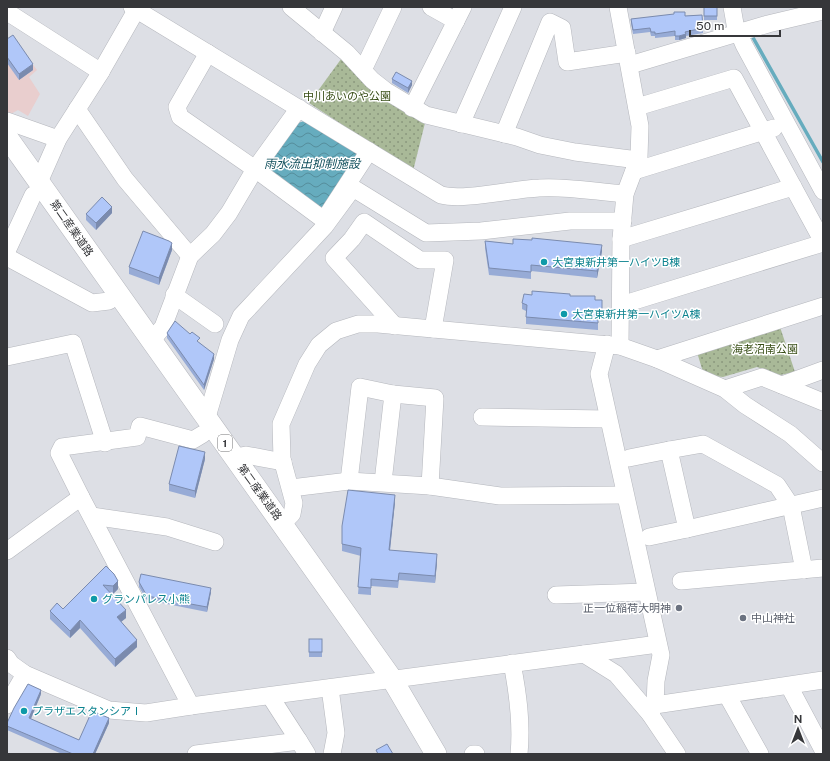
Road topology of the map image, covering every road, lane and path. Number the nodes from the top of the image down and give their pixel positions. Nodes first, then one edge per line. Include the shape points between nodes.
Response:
1 (291, 7) edge
2 (334, 7) edge
3 (394, 7) edge
4 (431, 7) edge
5 (513, 7) edge
6 (618, 7) edge
7 (732, 7) edge
8 (136, 8) edge
9 (812, 11) edge
10 (460, 14) edge
11 (12, 16) edge
12 (322, 33) junction
13 (738, 33) junction
14 (208, 53) junction
15 (628, 59) junction
16 (363, 70) junction
17 (101, 72) junction
18 (637, 107) junction
19 (299, 108) junction
20 (412, 108) junction
21 (77, 109) junction
22 (7, 121) edge
23 (462, 124) junction
24 (787, 124) junction
25 (764, 131) junction
26 (504, 134) junction
27 (7, 137) edge
28 (58, 139) junction
29 (369, 151) junction
30 (7, 159) edge
31 (636, 165) junction
32 (255, 169) junction
33 (794, 187) junction
34 (36, 189) junction
35 (823, 191) edge
36 (625, 194) junction
37 (623, 221) junction
38 (621, 239) junction
39 (823, 242) edge
40 (7, 251) edge
41 (190, 256) junction
42 (7, 257) edge
43 (174, 295) junction
44 (108, 301) junction
45 (621, 305) junction
46 (823, 306) edge
47 (215, 324) dead end
48 (395, 326) junction
49 (433, 329) junction
50 (152, 340) junction
51 (614, 345) junction
52 (7, 357) edge
53 (657, 359) junction
54 (823, 370) edge
55 (782, 385) junction
56 (725, 389) junction
57 (393, 394) junction
58 (823, 402) edge
59 (482, 417) dead end
60 (607, 419) junction
61 (205, 426) junction
62 (105, 442) junction
63 (669, 450) junction
64 (236, 457) junction
65 (623, 458) junction
66 (283, 462) junction
67 (823, 463) edge
68 (349, 481) junction
69 (382, 482) junction
70 (430, 486) junction
71 (291, 488) junction
72 (625, 495) junction
73 (81, 497) junction
74 (823, 498) edge
75 (791, 506) junction
76 (92, 516) junction
77 (283, 523) junction
78 (687, 529) junction
79 (649, 537) dead end
80 (215, 542) dead end
81 (7, 551) edge
82 (823, 568) edge
83 (804, 570) junction
84 (681, 581) dead end
85 (646, 592) junction
86 (556, 595) dead end
87 (658, 644) junction
88 (584, 654) junction
89 (7, 658) edge
90 (512, 663) junction
91 (25, 674) junction
92 (386, 680) junction
93 (823, 680) edge
94 (789, 686) junction
95 (330, 688) junction
96 (727, 695) junction
97 (270, 696) junction
98 (7, 706) edge
99 (191, 706) junction
100 (653, 710) junction
101 (303, 748) edge
102 (823, 750) edge
103 (206, 753) edge
104 (332, 754) edge
105 (422, 754) edge
106 (436, 754) edge
107 (473, 754) edge
108 (476, 754) edge
109 (519, 754) edge
110 (677, 754) edge
111 (760, 754) edge

1 - 12 street
2 - 12 street
3 - 16 street
4 - 10 street
5 - 23 street
6 - 15 street
7 - 13 street
8 - 14 street
8 - 17 street
9 - 13 street
10 - 20 street
11 - 17 street
12 - 16 street
13 - 15 street
13 - 24 street
14 - 19 street
14 - 32 street via 177,107 180,117
15 - 18 street
15 - 26 street via 567,62 562,28 550,22
16 - 20 street via 386,91
17 - 21 street
18 - 25 street via 734,78
18 - 31 street via 640,126
19 - 29 street
19 - 32 street
20 - 23 street via 426,115
21 - 28 street
21 - 41 street via 125,179
22 - 28 street
23 - 26 street
24 - 25 street
24 - 35 street
25 - 31 street
25 - 33 street
26 - 31 street via 540,145
27 - 34 main road, 第二産業道路 / 1
28 - 34 street
29 - 32 street via 324,220
29 - 36 street via 446,197 540,188
30 - 34 main road, 第二産業道路 / 1
31 - 36 street
32 - 41 street via 229,213 213,234
33 - 38 street
33 - 39 street
34 - 40 street
34 - 44 main road, 第二産業道路 / 1
34 - 50 main road, 第二産業道路 / 1
36 - 37 street
37 - 38 street
37 - 61 street via 570,220 481,231 426,233 353,188 325,226 241,316 230,340
38 - 45 street
39 - 45 street
41 - 43 street
42 - 44 street via 92,303
43 - 47 street
43 - 50 street via 163,326
44 - 61 main road, 第二産業道路 / 1
45 - 51 street
46 - 53 street
48 - 49 street
48 - 49 street via 334,258 364,222 420,260 445,260
48 - 66 street via 358,324 336,331 318,345 281,424
49 - 51 street
50 - 61 main road, 第二産業道路 / 1
51 - 53 street
51 - 60 street via 598,374
52 - 62 street via 73,343
53 - 56 street
54 - 55 street
55 - 56 street via 762,377
55 - 58 street
56 - 67 street via 790,434
57 - 68 street via 360,387
57 - 69 street
57 - 70 street via 436,398
59 - 60 street
60 - 65 street
61 - 62 street via 193,440 140,426 137,437
61 - 64 main road, 第二産業道路 / 1
61 - 92 main road, 第二産業道路 / 1
62 - 73 street via 62,447 59,453
63 - 65 street
63 - 75 street via 703,444 777,485
63 - 78 street
64 - 66 street via 246,455
64 - 77 main road, 第二産業道路 / 1
65 - 72 street
66 - 71 street
68 - 69 street
68 - 71 street
69 - 70 street
70 - 72 street via 500,496
71 - 77 street via 294,503 292,514
72 - 85 street
73 - 76 street
73 - 81 street
74 - 75 street
75 - 78 street
75 - 83 street
76 - 80 street via 167,527
76 - 99 street
77 - 92 main road, 第二産業道路 / 1
78 - 79 street
82 - 83 street
83 - 84 street
85 - 86 street
85 - 87 street
87 - 88 street
87 - 100 street via 661,655
88 - 90 street
88 - 100 street via 616,674
89 - 91 street
90 - 92 street
90 - 109 street via 521,723
91 - 98 street
91 - 99 street via 109,710 146,713
92 - 95 street
92 - 105 main road, 第二産業道路 / 1
92 - 106 main road, 第二産業道路 / 1
93 - 94 street
94 - 96 street
94 - 102 street
95 - 97 street
95 - 104 street via 336,733
96 - 100 street
96 - 111 street
97 - 99 street
97 - 101 street
100 - 110 street
101 - 103 street
107 - 108 street

